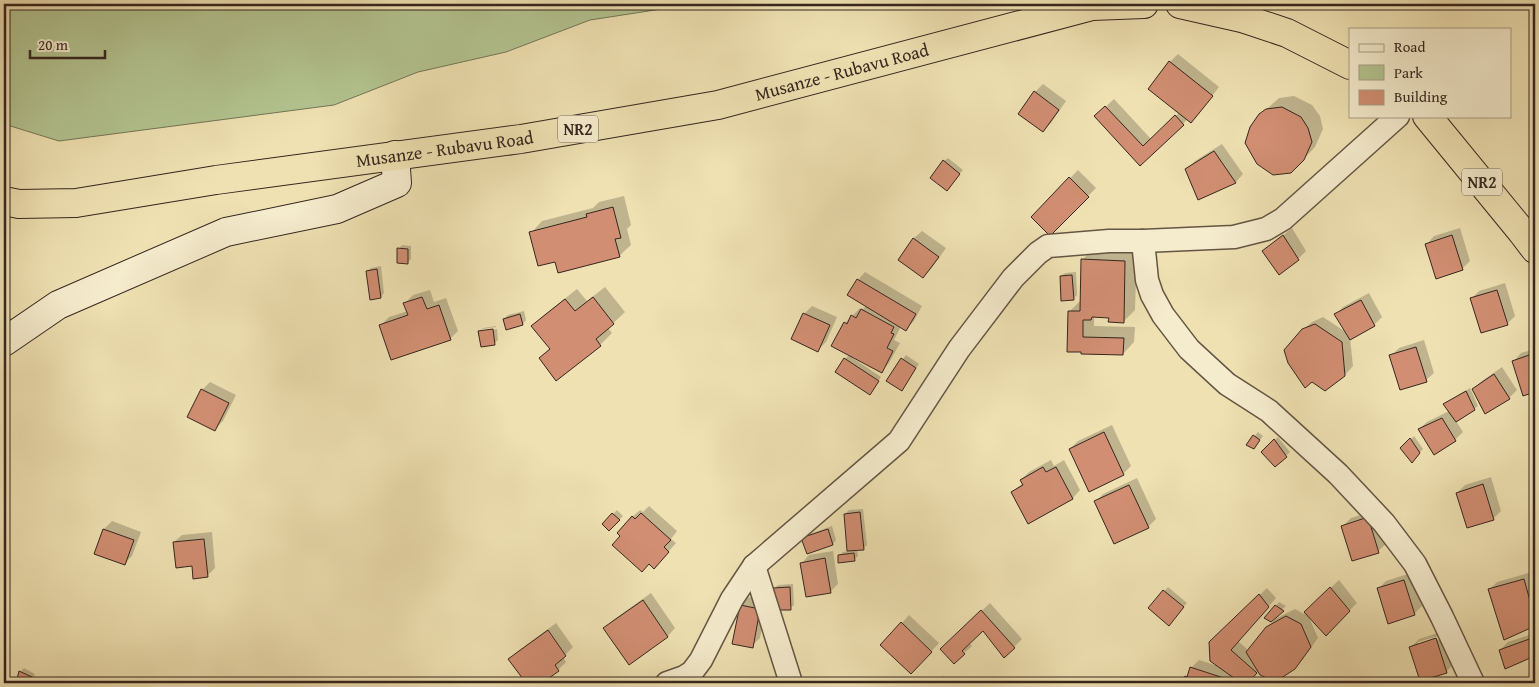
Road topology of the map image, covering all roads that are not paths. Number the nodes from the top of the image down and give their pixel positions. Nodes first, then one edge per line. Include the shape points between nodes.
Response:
1 (1144, 4) edge
2 (1180, 4) edge
3 (1349, 64) edge
4 (1396, 118) edge
5 (1429, 118) edge
6 (394, 155) junction
7 (4, 201) edge
8 (1143, 242) junction
9 (1535, 249) edge
10 (4, 342) edge
11 (754, 566) junction
12 (667, 683) edge
13 (791, 683) edge
14 (1473, 683) edge

1 - 6 highway, Musanze - Rubavu Road / NR2 via 1092,6 718,106 521,139
2 - 3 highway via 1242,18 1287,33
4 - 8 street via 1283,220 1266,229 1234,236
5 - 9 highway, NR2
6 - 7 highway, Musanze - Rubavu Road / NR2 via 76,203 19,204
6 - 10 main road via 398,183 337,209 226,232 58,305
8 - 11 street via 1048,246 1038,253 1013,278 959,349 899,441
8 - 14 street via 1152,295 1189,349 1228,384 1269,412 1338,474 1384,523 1415,564
11 - 12 street via 732,599 701,660 692,672
11 - 13 street

